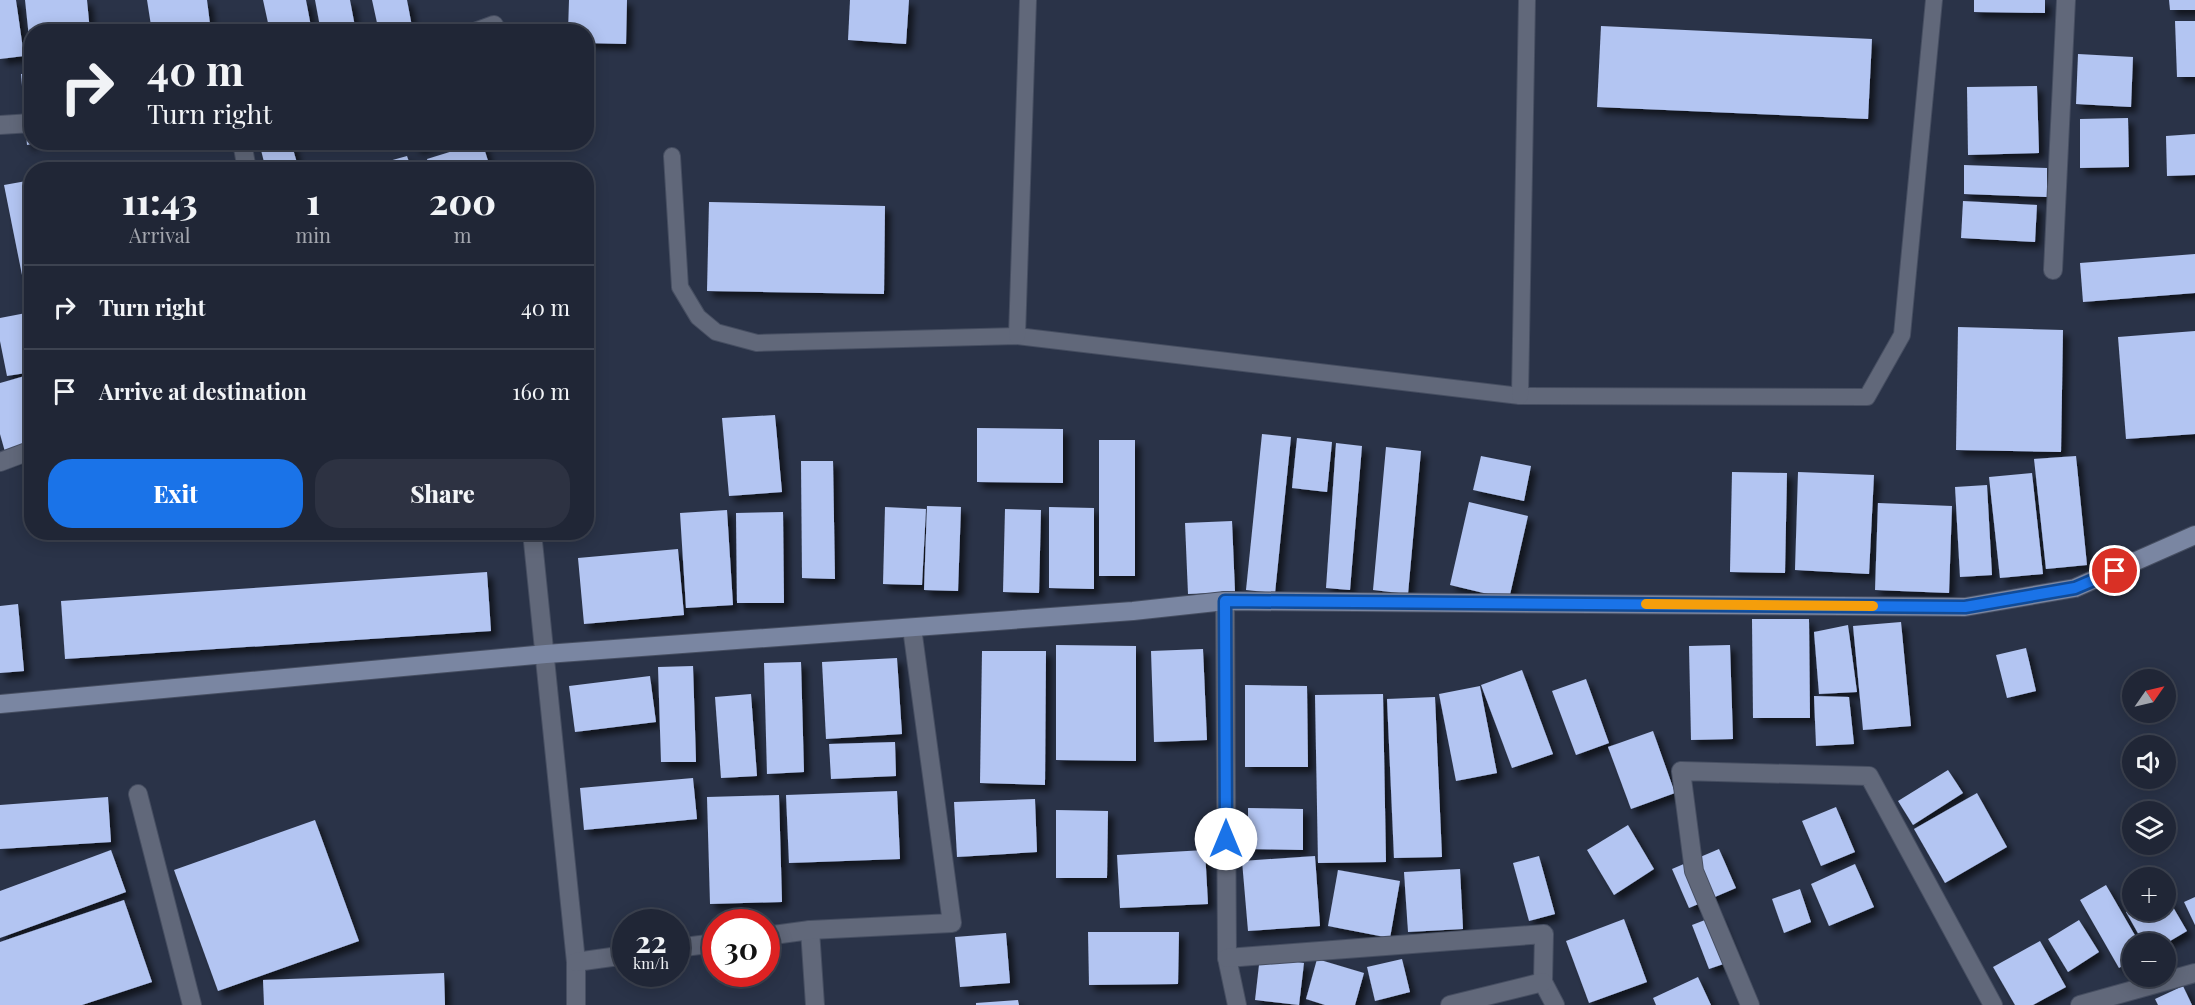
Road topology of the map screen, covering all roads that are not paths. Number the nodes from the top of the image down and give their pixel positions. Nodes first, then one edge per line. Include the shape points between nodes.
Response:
1 (1028, 0) edge
2 (1527, 0) edge
3 (1934, 0) edge
4 (2066, 0) edge
5 (24, 124) edge
6 (0, 125) edge
7 (672, 156) dead end
8 (2053, 270) dead end
9 (1017, 336) junction
10 (1520, 396) junction
11 (24, 453) edge
12 (0, 462) edge
13 (2195, 535) edge
14 (533, 540) edge
15 (1225, 601) junction
16 (912, 628) junction
17 (546, 654) junction
18 (0, 704) edge
19 (138, 794) dead end
20 (810, 930) junction
21 (780, 934) edge
22 (612, 957) edge
23 (1227, 958) junction
24 (576, 962) junction
25 (2195, 973) edge
26 (1543, 982) junction
27 (192, 1005) edge
28 (576, 1005) edge
29 (815, 1005) edge
30 (1237, 1005) edge
31 (1450, 1005) edge
32 (1555, 1005) edge
33 (1750, 1005) edge
34 (1993, 1005) edge
35 (2080, 1005) edge

1 - 9 lane
2 - 10 lane
3 - 10 lane via 1902,335 1867,397
4 - 8 street
5 - 6 street
7 - 9 lane via 680,286 698,317 716,332 757,343
9 - 10 lane
11 - 12 street
13 - 15 street via 2075,588 1965,607
14 - 17 street
15 - 16 street
15 - 23 street
16 - 17 street
16 - 20 street via 952,923
17 - 18 street
17 - 24 street
19 - 27 street
20 - 21 street
20 - 29 street
22 - 24 street
23 - 26 street via 1544,934
23 - 30 street
24 - 28 street
25 - 35 street
26 - 31 street
26 - 32 street
33 - 34 street via 1694,871 1681,771 1869,776

